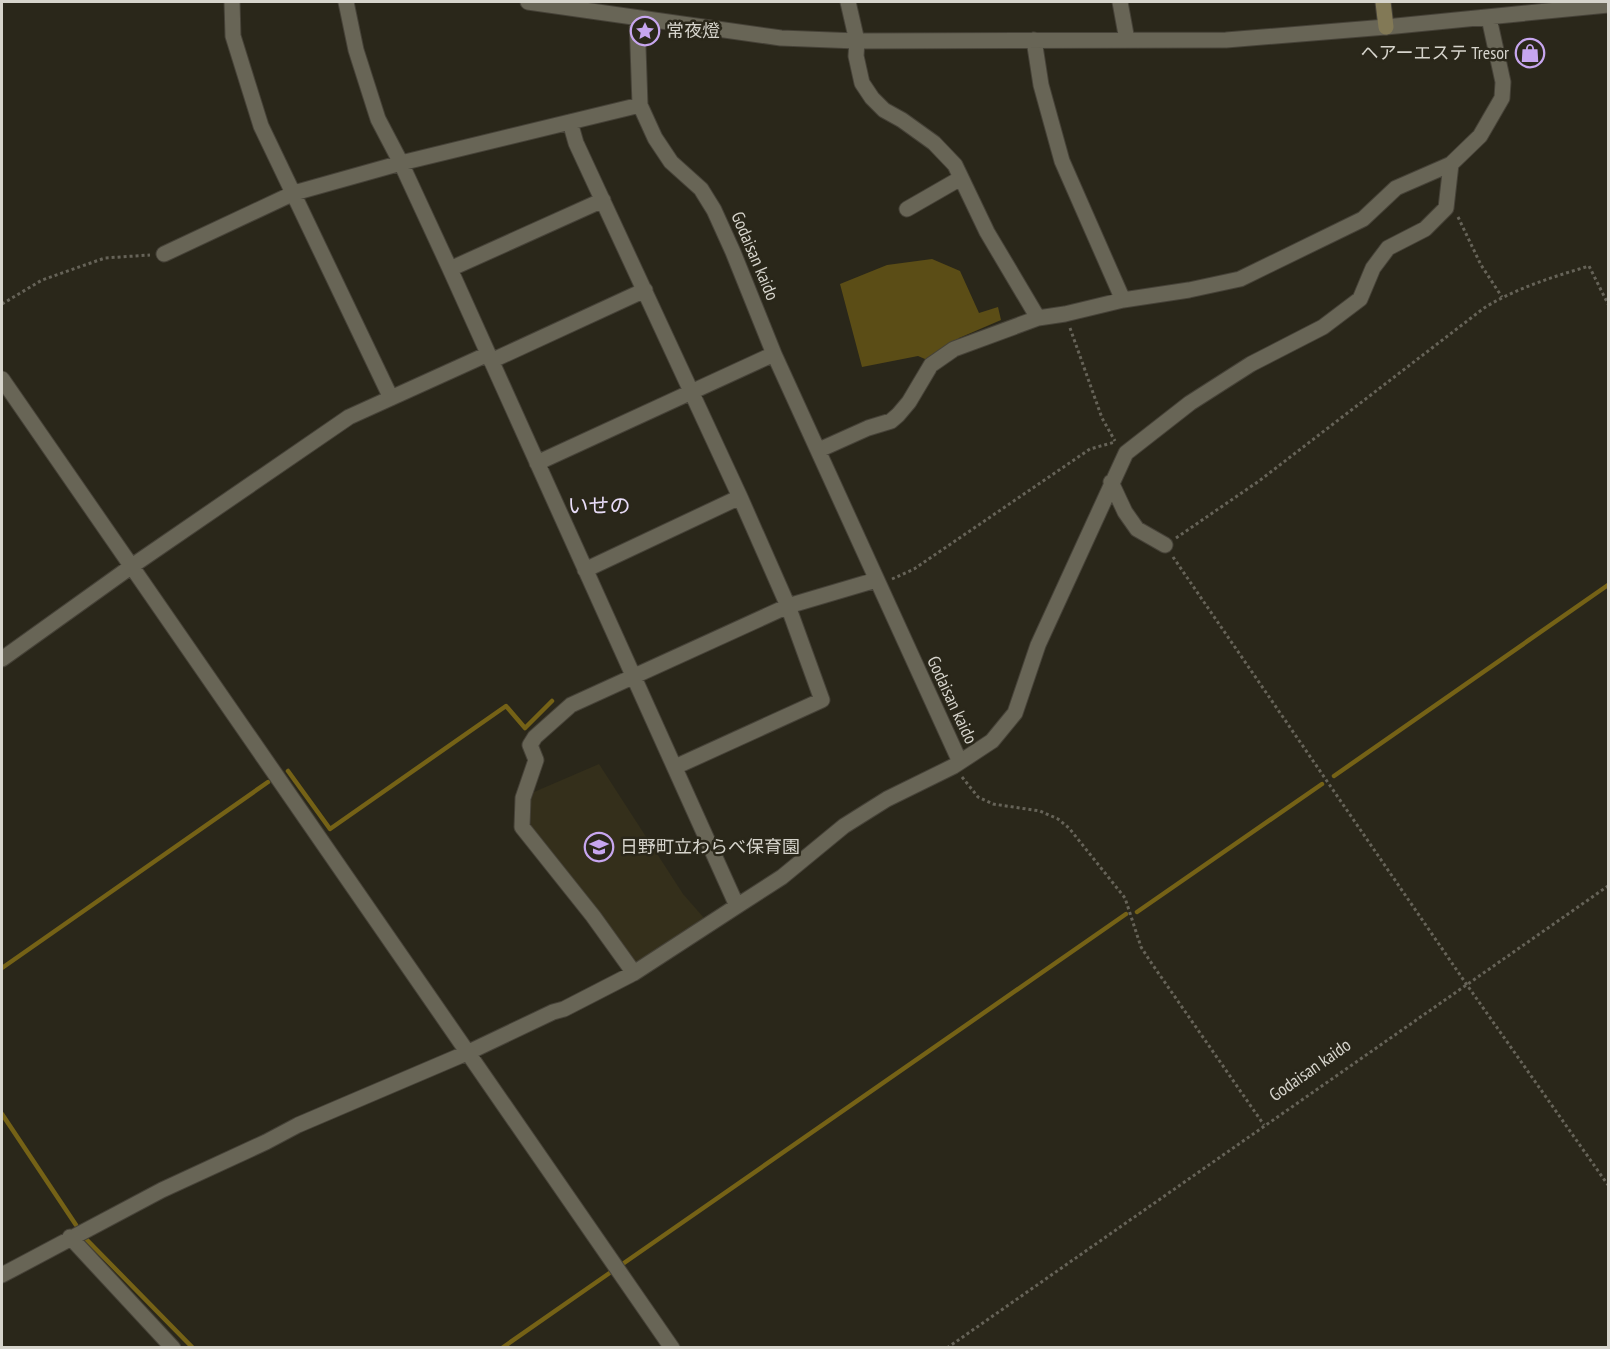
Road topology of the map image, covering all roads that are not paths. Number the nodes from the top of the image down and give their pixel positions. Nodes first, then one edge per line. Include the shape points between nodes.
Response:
1 (232, 2) edge
2 (346, 2) edge
3 (528, 2) edge
4 (848, 2) edge
5 (1120, 2) edge
6 (1383, 2) edge
7 (1608, 5) edge
8 (637, 18) junction
9 (1489, 18) junction
10 (1386, 27) junction
11 (857, 40) junction
12 (1034, 40) junction
13 (1127, 40) junction
14 (640, 105) junction
15 (570, 122) junction
16 (401, 163) junction
17 (1451, 164) junction
18 (961, 178) junction
19 (294, 193) junction
20 (603, 200) junction
21 (906, 209) dead end
22 (164, 254) road end
23 (450, 269) junction
24 (645, 290) junction
25 (1123, 300) junction
26 (1038, 318) junction
27 (774, 354) junction
28 (490, 358) junction
29 (2, 379) edge
30 (690, 393) junction
31 (391, 398) junction
32 (819, 450) junction
33 (537, 463) junction
34 (1111, 482) junction
35 (740, 497) junction
36 (1165, 545) road end
37 (132, 566) junction
38 (585, 570) junction
39 (876, 580) junction
40 (788, 606) junction
41 (2, 660) edge
42 (633, 677) junction
43 (957, 764) junction
44 (675, 767) junction
45 (738, 906) junction
46 (634, 973) junction
47 (469, 1052) junction
48 (70, 1237) junction
49 (2, 1275) edge
50 (173, 1347) edge
51 (672, 1347) edge

1 - 19 street via 233,36 261,126
2 - 16 street via 356,50 378,119
3 - 8 street
4 - 11 street
5 - 13 street
6 - 10 street
7 - 9 street
8 - 11 street via 781,38
8 - 14 street, Godaisan kaido
9 - 10 street
9 - 17 street via 1503,82 1502,98 1480,136
10 - 13 street via 1226,40
11 - 12 street
11 - 18 street via 861,83 872,98 934,143 955,165
12 - 13 street
12 - 25 street via 1041,85 1062,161
14 - 15 street
14 - 27 street, Godaisan kaido via 671,162 701,189 714,210
15 - 16 street
15 - 20 street
16 - 19 street
16 - 23 street
17 - 25 street via 1396,188 1363,219 1240,279
17 - 34 street via 1446,208 1425,229 1388,248 1373,268 1360,299 1323,327 1251,364 1120,447
18 - 21 street
18 - 26 street via 987,232
19 - 22 street
19 - 31 street
20 - 23 street
20 - 24 street
23 - 28 street
24 - 28 street
24 - 30 street
25 - 26 street
26 - 32 street via 954,350 932,365 898,415
27 - 30 street
27 - 32 street, Godaisan kaido
28 - 31 street
28 - 33 street
29 - 37 street
30 - 33 street
30 - 35 street
31 - 37 street via 350,417
32 - 39 street, Godaisan kaido
33 - 38 street
34 - 36 street via 1137,529
34 - 43 street via 1038,645 1015,713 993,741
35 - 38 street
35 - 40 street
37 - 41 street
37 - 47 street
38 - 42 street
39 - 40 street
39 - 43 street, Godaisan kaido
40 - 42 street
40 - 44 street via 822,700
42 - 44 street
42 - 46 street via 571,705 535,737 530,745 536,760 523,798 522,827
43 - 45 street via 887,798
44 - 45 street
45 - 46 street
46 - 47 street
47 - 48 street via 298,1125
47 - 51 street
48 - 49 street
48 - 50 street

